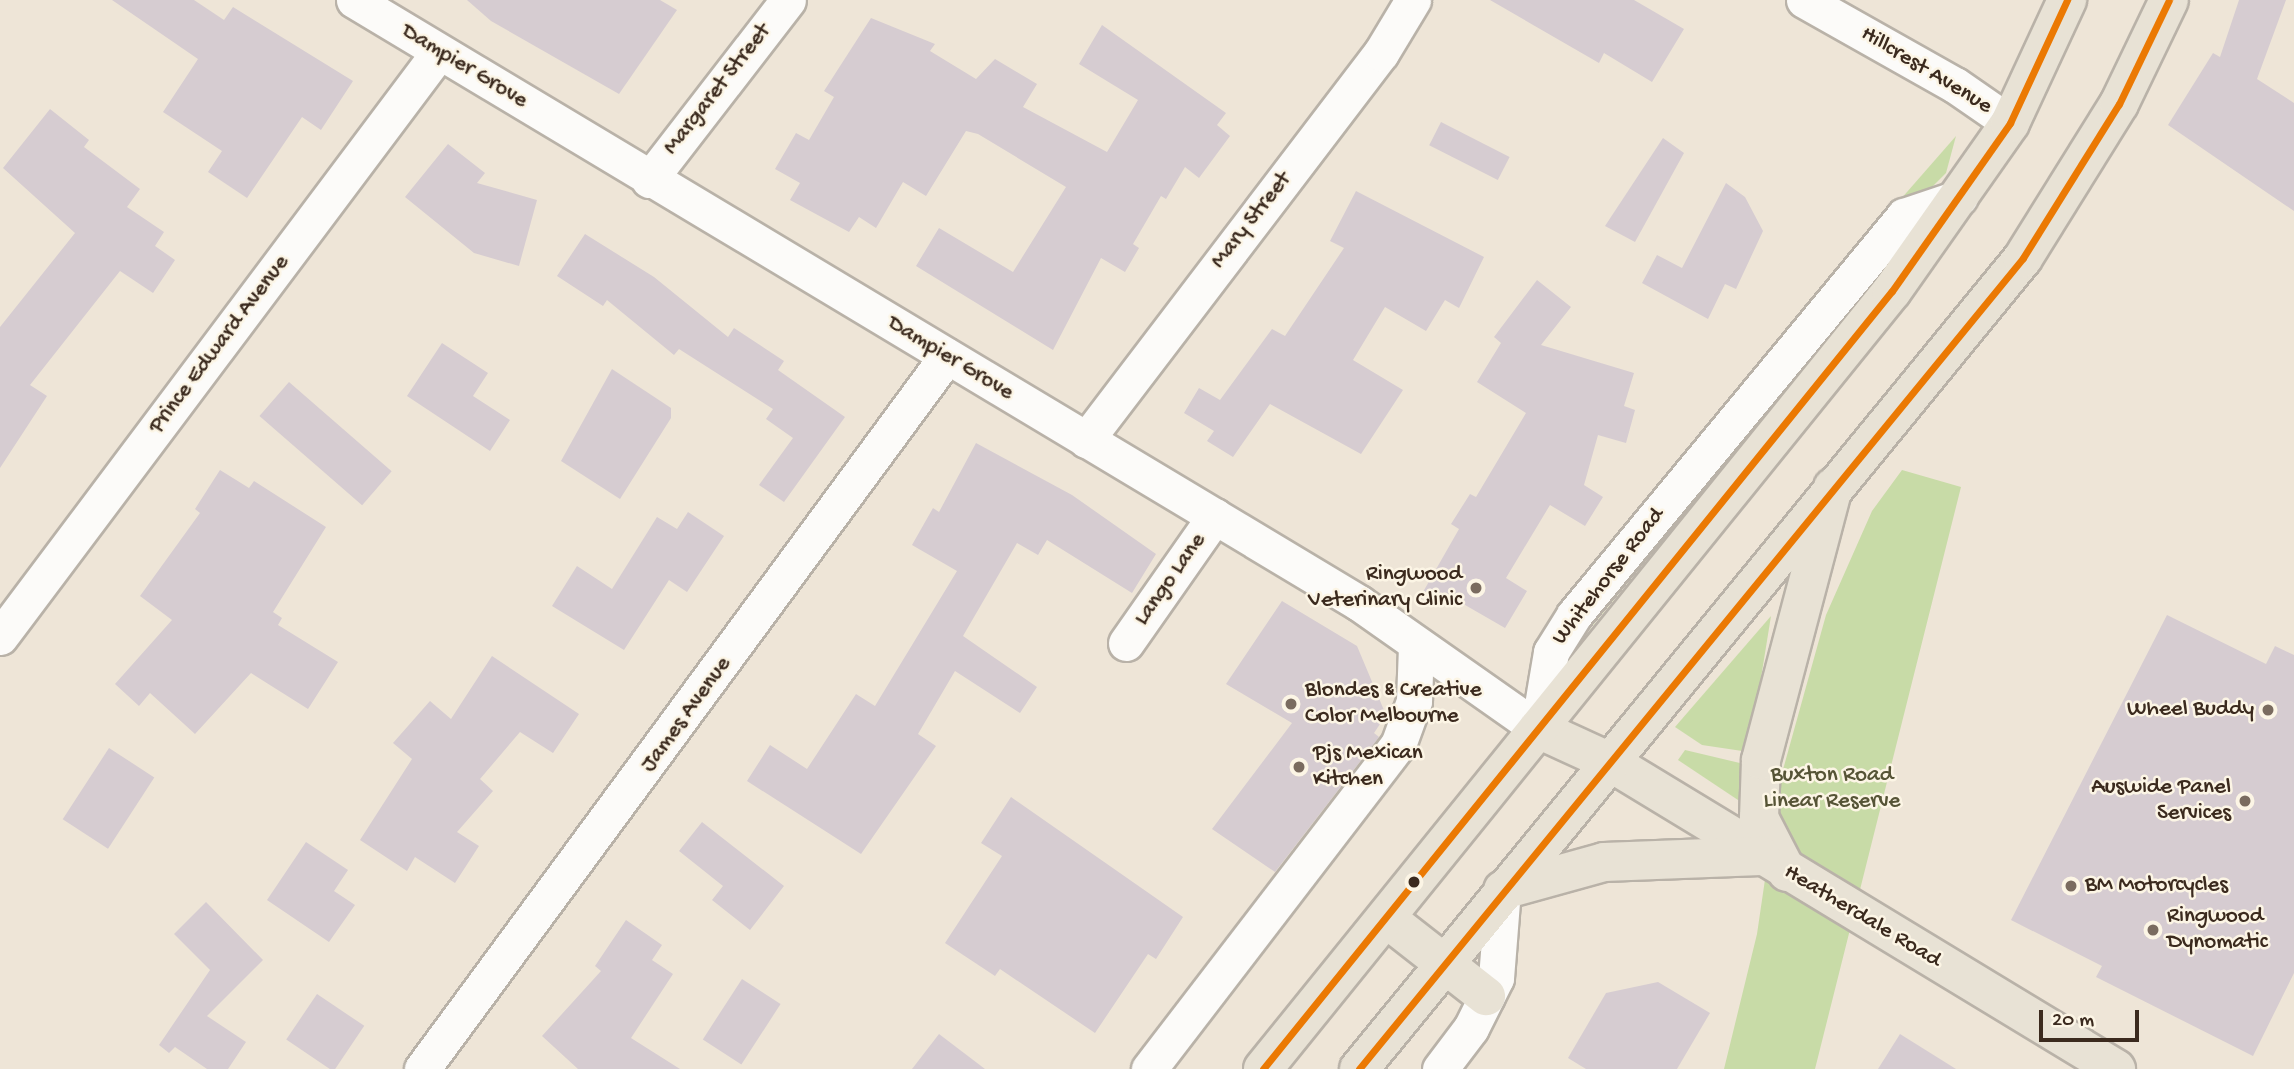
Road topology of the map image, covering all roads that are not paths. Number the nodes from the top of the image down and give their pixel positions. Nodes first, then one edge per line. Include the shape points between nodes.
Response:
1 (354, 0) edge
2 (788, 0) edge
3 (1413, 0) edge
4 (1804, 0) edge
5 (2067, 0) edge
6 (2169, 0) edge
7 (439, 52) junction
8 (2010, 123) junction
9 (649, 180) junction
10 (947, 356) junction
11 (1086, 440) junction
12 (1833, 487) junction
13 (1215, 516) junction
14 (0, 637) edge
15 (1126, 643) dead end
16 (1416, 646) junction
17 (1538, 729) junction
18 (1610, 762) junction
19 (1774, 864) junction
20 (1503, 890) junction
21 (1386, 918) junction
22 (1442, 966) junction
23 (1486, 996) junction
24 (422, 1069) edge
25 (1149, 1069) edge
26 (1263, 1069) edge
27 (1359, 1069) edge
28 (1440, 1069) edge
29 (2116, 1069) edge

1 - 7 street, Dampier Grove
2 - 9 street, Margaret Street
3 - 11 street, Mary Street via 1381,53
4 - 8 street, Hillcrest Avenue via 1969,93
5 - 8 main road
6 - 12 main road via 2119,104 2023,258
7 - 9 street, Dampier Grove
7 - 14 street, Prince Edward Avenue
8 - 17 main road via 1960,197
9 - 10 street, Dampier Grove
10 - 11 street, Dampier Grove
10 - 24 street, James Avenue
11 - 13 street, Dampier Grove
12 - 18 main road
12 - 19 main road via 1761,760 1759,818
13 - 15 street, Lango Lane
13 - 16 street, Dampier Grove via 1359,603
16 - 17 street, Dampier Grove
16 - 25 street via 1414,701 1398,745
17 - 18 main road, Heatherdale Road
17 - 21 main road
18 - 19 main road, Heatherdale Road
18 - 20 main road
19 - 20 main road via 1604,862
19 - 29 main road, Heatherdale Road
20 - 22 main road
20 - 23 street via 1496,978
21 - 22 main road
21 - 26 main road
22 - 23 main road
22 - 27 main road
23 - 28 street

